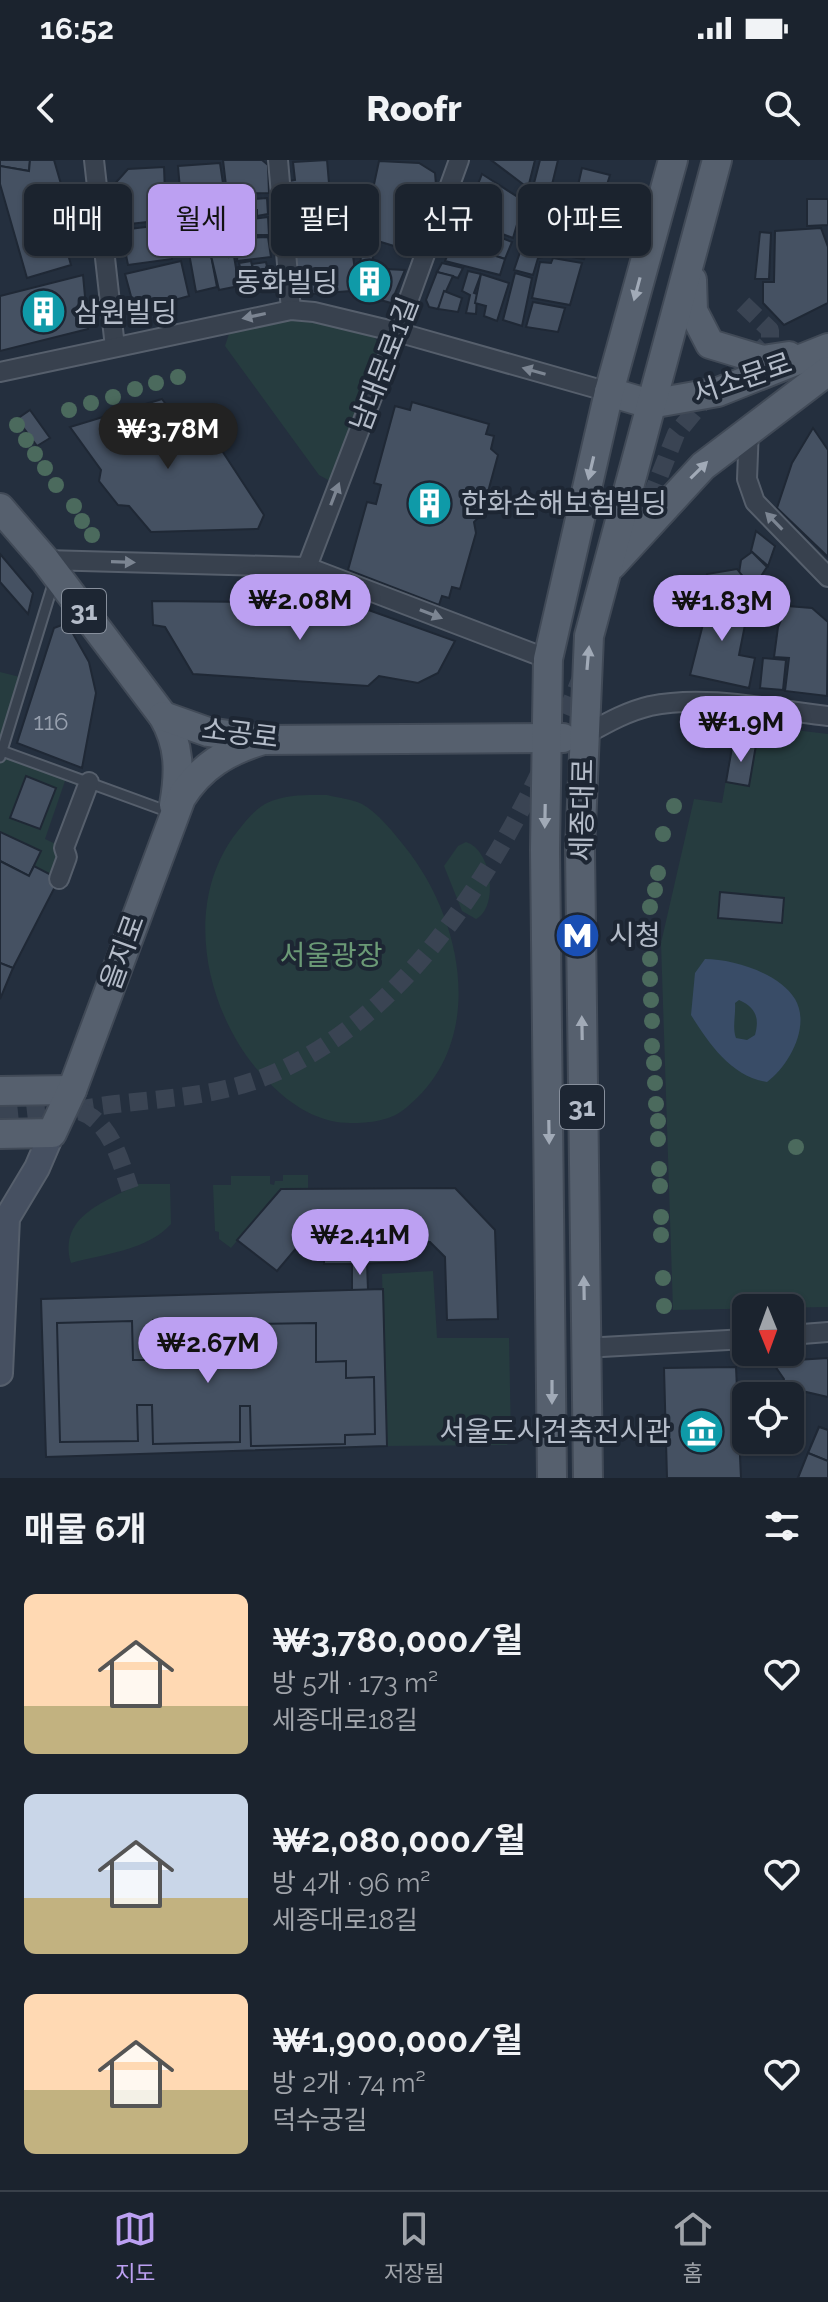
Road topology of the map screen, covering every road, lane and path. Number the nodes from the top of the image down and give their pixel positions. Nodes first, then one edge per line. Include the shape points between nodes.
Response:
1 (94, 160) edge
2 (278, 160) edge
3 (459, 160) edge
4 (673, 160) edge
5 (717, 160) edge
6 (694, 243) junction
7 (291, 310) junction
8 (397, 332) junction
9 (115, 347) junction
10 (825, 357) edge
11 (0, 372) edge
12 (609, 392) junction
13 (650, 404) junction
14 (749, 428) junction
15 (0, 508) edge
16 (50, 567) junction
17 (307, 567) junction
18 (608, 569) junction
19 (828, 577) edge
20 (548, 659) junction
21 (163, 716) junction
22 (828, 716) edge
23 (583, 736) junction
24 (547, 738) junction
25 (263, 740) junction
26 (1, 754) edge
27 (89, 782) junction
28 (173, 813) junction
29 (59, 879) dead end
30 (72, 1090) junction
31 (0, 1091) edge
32 (52, 1133) junction
33 (0, 1134) edge
34 (828, 1332) edge
35 (804, 1334) edge
36 (732, 1340) edge
37 (584, 1348) junction
38 (0, 1373) edge
39 (552, 1478) edge
40 (588, 1478) edge

1 - 9 street
2 - 7 street
3 - 8 street, 남대문로1길
4 -> 12 main road, 세종대로
5 - 6 main road, 세종대로
6 - 10 main road via 693,311 710,344 763,360
6 - 13 main road, 세종대로
7 - 8 street
7 -> 9 street
12 -> 8 street
17 -> 8 street, 남대문로1길
9 - 11 street
10 - 13 main road, 서소문로 via 718,392
10 - 14 main road
12 - 13 main road, 서소문로
12 -> 20 main road, 세종대로
13 - 18 main road, 세종대로
18 -> 14 main road via 703,466
19 -> 14 street via 755,502 747,479
15 - 16 main road, 소공로 / 31
16 -> 17 street
16 - 21 main road, 소공로 / 31
16 - 26 lane
17 -> 20 street
23 -> 18 main road, 세종대로 via 589,636
20 - 24 main road, 세종대로
21 - 25 main road, 소공로 via 208,732
21 - 28 main road, 을지로 via 178,758
22 - 23 street via 679,703 620,715
23 - 24 main road, 소공로
37 -> 23 main road, 세종대로 / 31
24 - 25 main road, 소공로
24 -> 39 main road, 세종대로 / 31
25 - 28 main road, 을지로 via 207,766
26 - 27 lane
27 - 28 lane
27 - 29 street via 64,848 67,857
28 - 30 main road, 을지로
30 - 31 main road
30 - 32 main road, 을지로
32 - 33 main road
32 - 38 main road via 7,1218
34 - 35 street
36 - 37 street
37 - 40 main road, 세종대로 / 31

